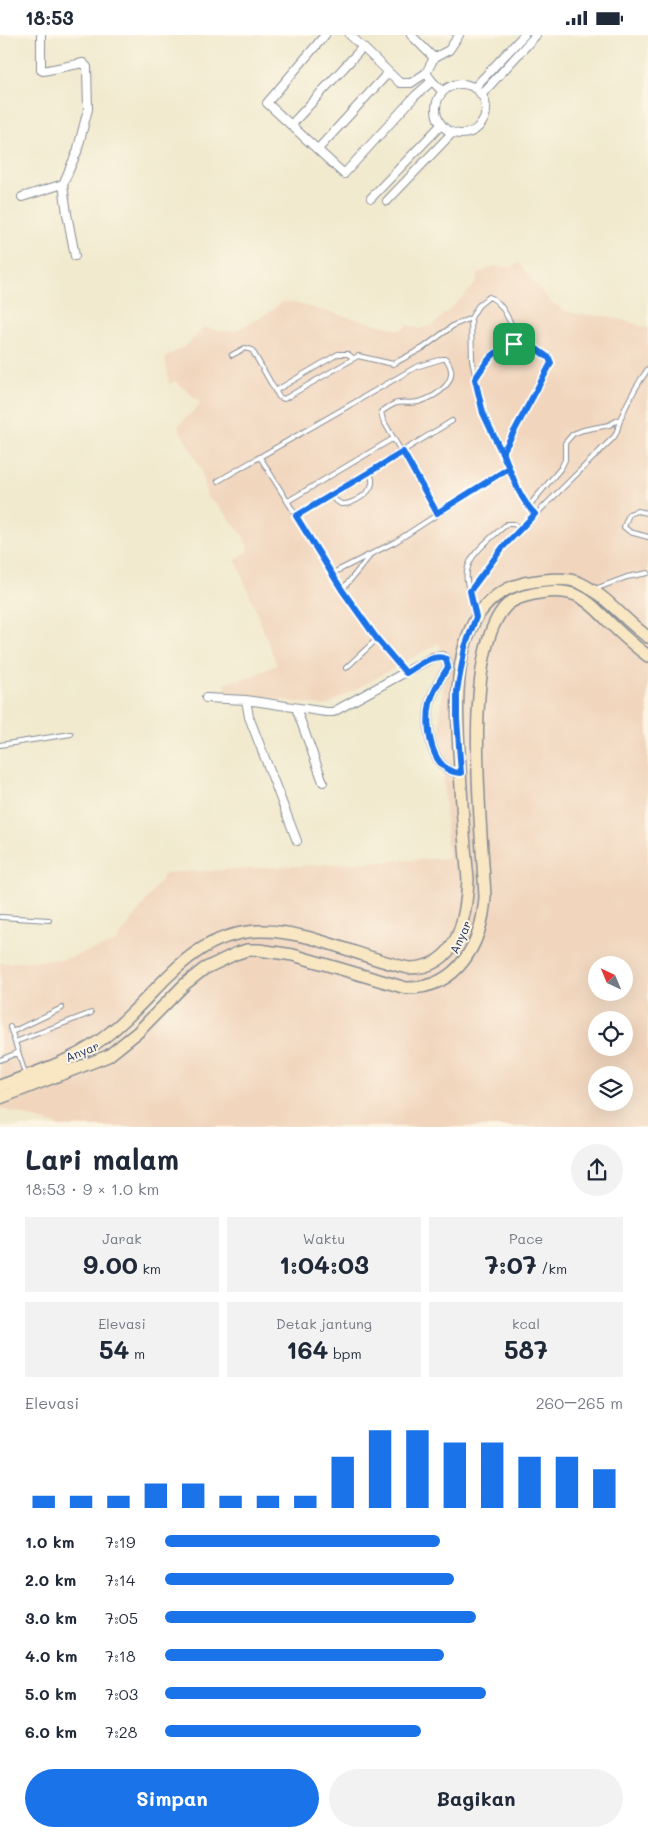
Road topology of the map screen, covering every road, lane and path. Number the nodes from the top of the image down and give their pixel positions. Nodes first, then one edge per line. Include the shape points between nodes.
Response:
1 (41, 35) edge
2 (325, 35) edge
3 (350, 35) edge
4 (411, 35) edge
5 (459, 35) edge
6 (524, 35) edge
7 (536, 35) edge
8 (363, 47) junction
9 (434, 58) junction
10 (388, 73) junction
11 (426, 73) junction
12 (432, 81) junction
13 (474, 88) junction
14 (443, 92) junction
15 (481, 95) junction
16 (291, 125) junction
17 (441, 125) junction
18 (452, 133) junction
19 (318, 149) junction
20 (63, 184) junction
21 (22, 197) dead end
22 (371, 199) dead end
23 (386, 201) dead end
24 (75, 256) dead end
25 (471, 318) junction
26 (521, 338) junction
27 (232, 355) dead end
28 (353, 358) junction
29 (317, 367) junction
30 (648, 369) edge
31 (322, 376) junction
32 (475, 379) junction
33 (275, 391) junction
34 (620, 419) junction
35 (452, 421) dead end
36 (394, 438) junction
37 (403, 452) junction
38 (503, 452) junction
39 (260, 457) junction
40 (509, 468) junction
41 (370, 471) junction
42 (218, 481) dead end
43 (329, 496) junction
44 (288, 501) junction
45 (528, 507) junction
46 (437, 513) junction
47 (648, 513) edge
48 (535, 514) junction
49 (296, 516) junction
50 (521, 529) junction
51 (648, 537) edge
52 (370, 555) junction
53 (648, 573) edge
54 (331, 574) junction
55 (578, 582) junction
56 (342, 590) junction
57 (592, 590) junction
58 (470, 591) junction
59 (574, 594) junction
60 (476, 617) junction
61 (648, 637) edge
62 (377, 639) junction
63 (648, 657) edge
64 (346, 668) dead end
65 (406, 673) junction
66 (206, 698) dead end
67 (246, 700) junction
68 (296, 707) junction
69 (71, 734) dead end
70 (0, 745) edge
71 (478, 755) junction
72 (460, 756) junction
73 (461, 773) junction
74 (323, 782) dead end
75 (297, 841) dead end
76 (0, 917) edge
77 (49, 920) dead end
78 (62, 1008) dead end
79 (91, 1013) dead end
80 (10, 1027) dead end
81 (12, 1032) junction
82 (15, 1042) junction
83 (17, 1053) junction
84 (0, 1060) edge
85 (26, 1076) junction
86 (0, 1086) edge
87 (0, 1098) edge

1 - 20 street via 41,70 83,63 87,67 88,109 77,152
2 - 16 street via 268,101 268,106
3 - 8 street
4 - 9 street
5 - 9 street via 449,50
6 - 13 street
7 - 15 street
8 - 10 street
8 - 16 street
9 - 11 street
10 - 11 street via 405,84
10 - 19 street
11 - 12 street
12 - 14 street
12 - 19 street via 344,174
13 - 14 street via 458,85
13 - 15 street
14 - 17 street via 436,108
15 - 18 street via 486,104 482,123 472,132
16 - 19 street
17 - 18 street
17 - 22 street
18 - 23 street
20 - 21 street
20 - 24 street
25 - 26 lane via 487,297 492,298
25 - 28 lane via 454,325 423,348 393,364 358,356
25 - 32 lane
26 - 32 lane via 495,352
26 - 38 lane via 549,358 551,363
27 - 33 lane via 245,348 252,350
28 - 29 lane via 341,353
28 - 31 lane
29 - 31 lane
29 - 33 lane
30 - 34 lane
31 - 33 lane via 284,399
32 - 38 lane via 483,413
34 - 45 lane via 573,434 565,443 565,460 561,468
34 - 48 lane via 614,437
35 - 37 lane
36 - 37 lane
36 - 39 lane via 381,412 397,403 424,400 446,387 451,380 446,359 416,367
36 - 44 lane
37 - 41 lane
37 - 46 lane
38 - 40 lane
39 - 42 lane
39 - 44 lane
40 - 45 lane
40 - 46 lane
41 - 43 lane
41 - 43 lane via 372,484 369,491 353,502 341,504
43 - 49 lane
44 - 49 lane
45 - 48 lane
46 - 52 lane
47 - 51 lane via 637,511 629,514 624,527
48 - 50 lane
49 - 54 lane
50 - 58 lane
50 - 58 lane via 507,524 474,553 466,570
52 - 54 lane
52 - 56 lane
53 - 57 lane
54 - 56 lane
55 - 57 street, Anyar
55 - 59 street
55 - 60 street, Anyar via 546,579 511,587 492,598
56 - 62 lane
57 - 61 street, Anyar
58 - 60 lane
59 - 63 street via 590,604
59 - 71 street, Anyar via 552,592 517,599 505,607 493,624 479,689
60 - 72 street, Anyar via 465,647 457,691
62 - 64 lane
62 - 65 lane
65 - 68 street via 339,710 326,713
65 - 73 street via 433,657 446,659 448,667 430,702 428,722 432,748 438,759 447,770
66 - 67 street
67 - 68 street
67 - 75 street via 249,717
68 - 74 street
69 - 70 lane
71 - 72 street
71 - 87 street, Anyar via 484,911 475,942 466,959 454,971 421,987 406,988 294,955 259,950 234,953 186,983 138,1032 108,1055
72 - 73 street, Anyar
73 - 85 street, Anyar via 467,905 452,945 436,962 409,968 295,934 260,931 228,935 194,952 112,1031 87,1049
76 - 77 lane
78 - 81 lane
79 - 82 lane
80 - 81 lane
81 - 82 lane
82 - 83 lane
83 - 84 lane
83 - 85 lane
85 - 86 street, Anyar

